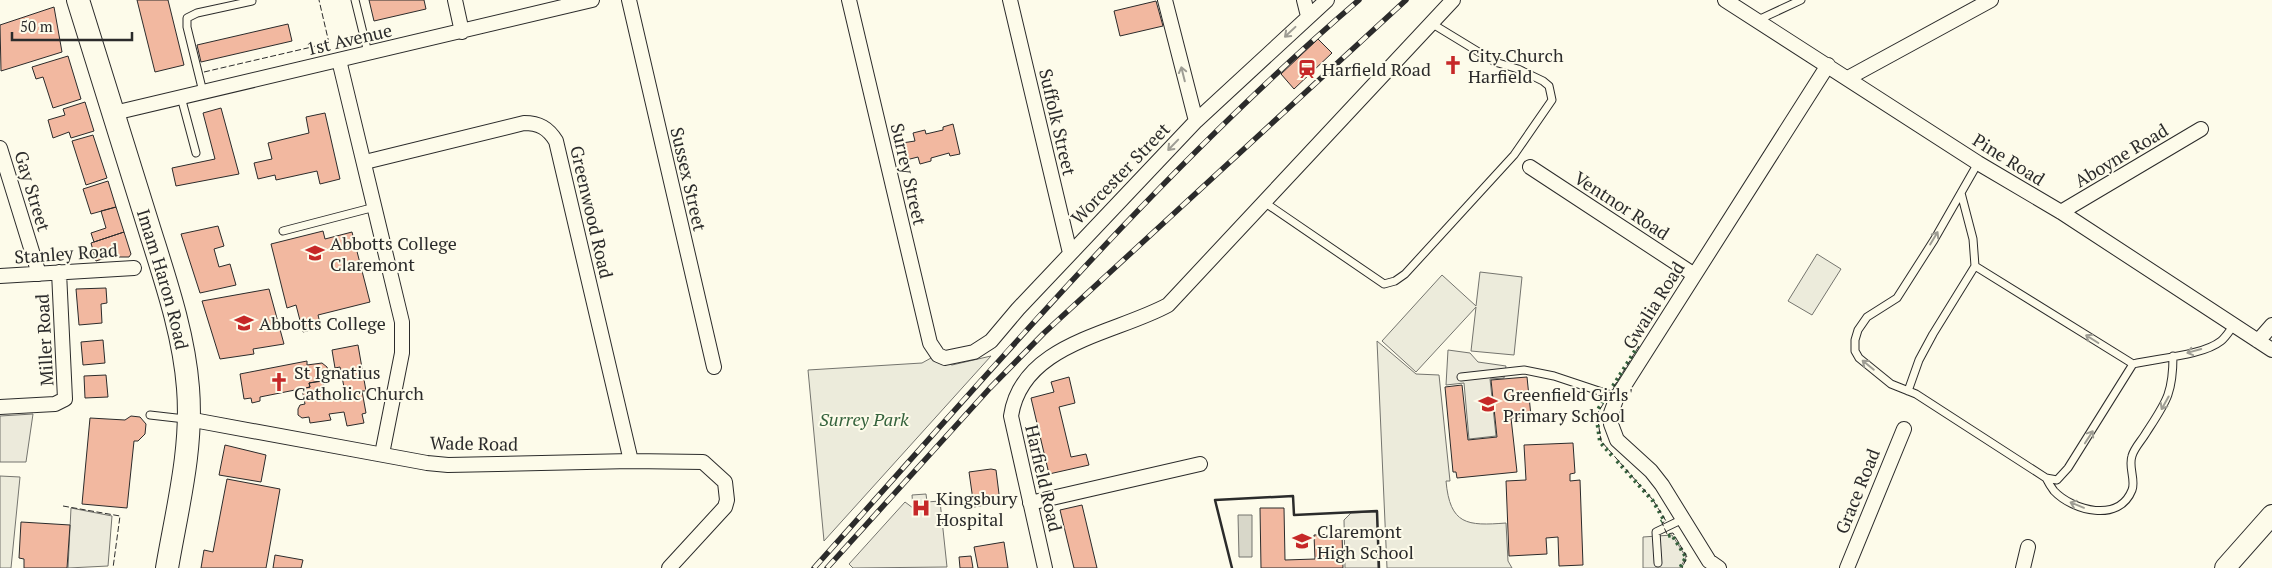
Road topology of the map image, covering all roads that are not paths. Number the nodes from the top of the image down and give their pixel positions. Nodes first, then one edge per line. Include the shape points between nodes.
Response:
1 (78, 0) edge
2 (354, 0) edge
3 (455, 0) edge
4 (588, 0) edge
5 (628, 0) edge
6 (849, 0) edge
7 (1010, 0) edge
8 (1165, 0) edge
9 (1304, 0) edge
10 (1327, 0) edge
11 (1453, 0) edge
12 (1725, 0) edge
13 (1801, 0) edge
14 (1991, 0) edge
15 (252, 1) edge
16 (1308, 16) junction
17 (1758, 21) junction
18 (1431, 23) junction
19 (462, 32) junction
20 (368, 54) junction
21 (339, 60) junction
22 (1828, 65) junction
23 (1848, 78) junction
24 (203, 92) junction
25 (181, 97) junction
26 (114, 112) junction
27 (1196, 121) junction
28 (2200, 129) dead end
29 (0, 148) edge
30 (196, 153) dead end
31 (365, 162) junction
32 (1978, 163) junction
33 (1530, 168) dead end
34 (1961, 193) junction
35 (1264, 202) junction
36 (375, 207) junction
37 (2061, 212) junction
38 (283, 230) dead end
39 (1070, 253) junction
40 (1975, 266) junction
41 (134, 268) dead end
42 (59, 272) junction
43 (39, 274) junction
44 (1693, 274) junction
45 (0, 276) edge
46 (2272, 325) edge
47 (2234, 326) junction
48 (2258, 342) junction
49 (2272, 350) edge
50 (938, 355) joint
51 (2172, 356) junction
52 (2133, 364) junction
53 (714, 366) dead end
54 (1461, 377) dead end
55 (1908, 392) junction
56 (1617, 397) junction
57 (0, 407) edge
58 (150, 415) dead end
59 (188, 419) junction
60 (1904, 429) dead end
61 (382, 454) junction
62 (631, 461) junction
63 (1200, 464) dead end
64 (2046, 478) junction
65 (1030, 503) junction
66 (2272, 515) edge
67 (1683, 519) junction
68 (2028, 547) dead end
69 (1658, 563) dead end
70 (1711, 566) edge
71 (167, 568) edge
72 (670, 568) edge
73 (1045, 568) edge
74 (1847, 568) edge
75 (2023, 568) edge
76 (2225, 568) edge

1 - 26 main road, Imam Haron Road
2 - 20 lane
3 - 19 street
4 - 19 street, 1st Avenue
5 - 53 street, Sussex Street
6 - 50 street, Surrey Street via 927,335
7 - 39 street, Suffolk Street
27 -> 8 street
9 - 16 street
10 - 16 street, Worcester Street
11 - 18 street, Harfield Road
12 - 17 street, Pine Road
13 - 17 lane
14 - 23 street
15 - 24 lane via 196,13 187,18
16 -> 27 street, Worcester Street
17 - 22 street, Pine Road
18 - 35 street, Harfield Road
18 - 35 lane via 1495,62 1543,81 1549,86 1552,100 1514,155 1436,241 1396,282 1384,284
19 - 20 street, 1st Avenue
20 - 21 street, 1st Avenue
21 - 24 street, 1st Avenue
21 - 31 street
22 - 23 street, Pine Road
22 - 44 street, Gwalia Road
23 - 32 street, Pine Road
24 - 25 street, 1st Avenue
25 - 26 street, 1st Avenue
25 - 30 lane
26 - 59 main road, Imam Haron Road via 178,325 186,367
27 -> 39 street, Worcester Street
28 - 37 street, Aboyne Road
29 - 43 street, Gay Street
31 - 36 street
31 - 62 street, Greenwood Road via 524,123 542,126 550,132 556,141
32 - 34 lane
32 - 37 street, Pine Road
33 - 44 street, Ventnor Road
34 - 40 lane via 1973,239
55 -> 34 lane via 1891,384 1859,358 1854,340 1867,317 1897,298
35 - 65 street, Harfield Road via 1168,305 1064,349 1025,380 1012,403 1010,416
36 - 38 lane
36 - 61 street via 402,322 403,339
37 - 47 street, Pine Road
39 - 50 street, Worcester Street via 984,347 948,359
52 -> 40 lane
40 - 55 lane via 1933,334
41 - 42 street, Stanley Road
42 - 43 street, Stanley Road
42 - 57 street, Miller Road via 65,399 55,404
43 - 45 street, Stanley Road
44 - 56 street, Gwalia Road
46 - 48 street
47 - 48 street, Pine Road
47 -> 51 lane via 2221,341 2197,351
48 - 49 street, Pine Road
51 - 52 lane
51 -> 64 lane via 2173,375 2168,398 2132,456 2132,489 2123,505 2106,510 2079,507 2055,491
64 -> 52 lane via 2057,480 2065,472
54 - 56 lane via 1524,370 1554,376
55 - 64 lane via 1916,394
56 - 67 street, Gwalia Road via 1611,424 1617,440 1651,471
58 - 59 lane
59 - 61 street, Wade Road
59 - 71 main road, Imam Haron Road via 185,470
60 - 74 street, Grace Road
61 - 62 street, Wade Road via 448,464
62 - 72 street, Wade Road via 704,462 725,482 725,507
63 - 65 street
65 - 73 street, Harfield Road
66 - 76 main road
67 - 69 lane via 1656,532
67 - 70 street, Gwalia Road
68 - 75 street

